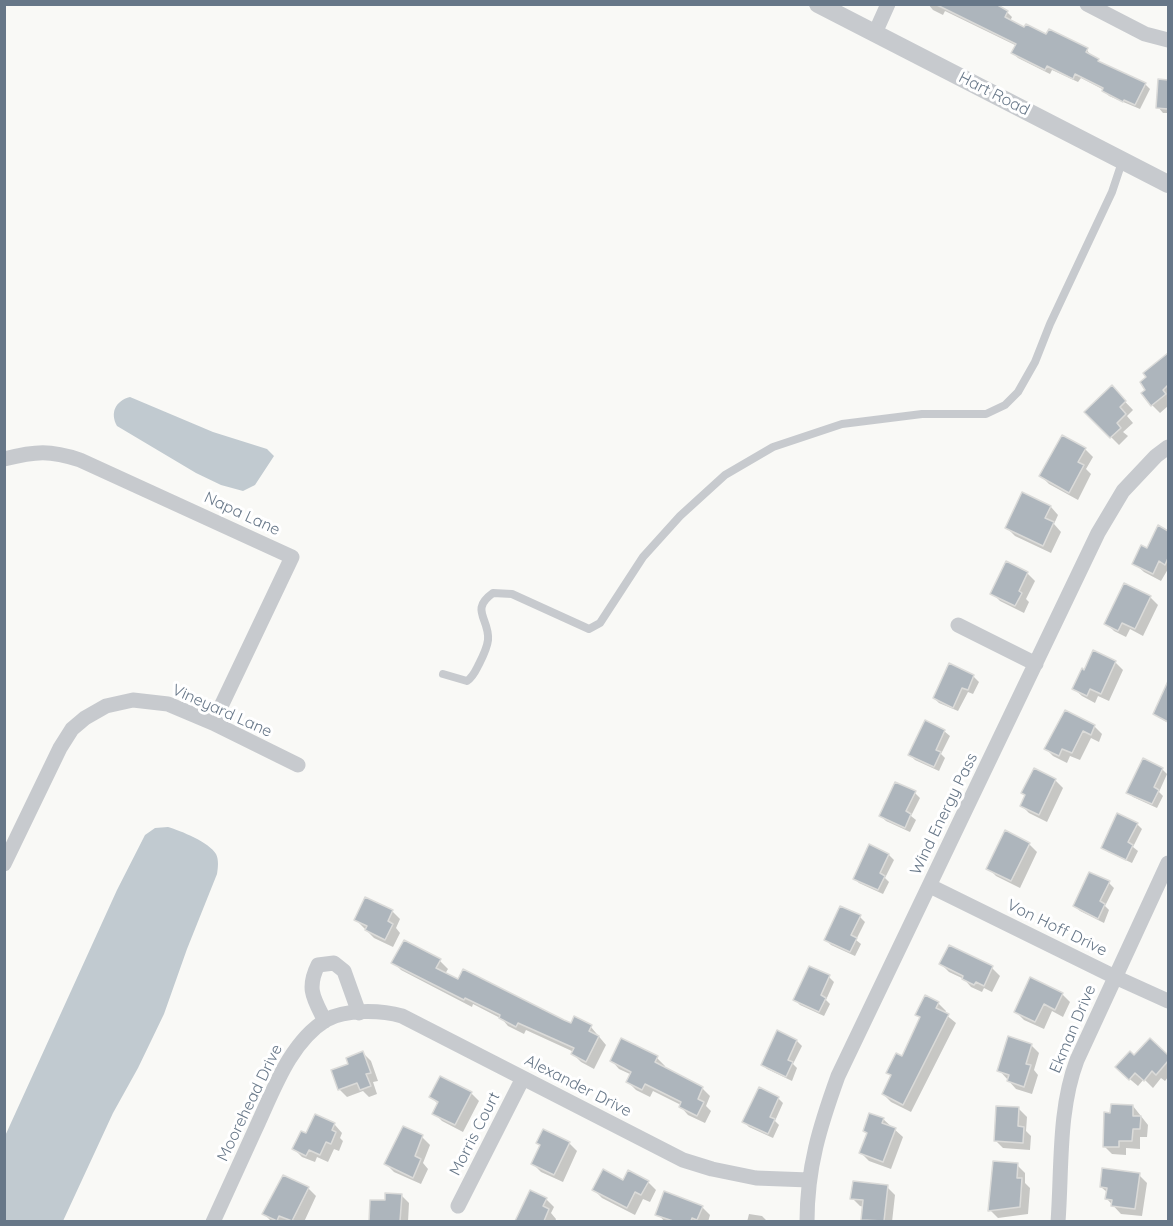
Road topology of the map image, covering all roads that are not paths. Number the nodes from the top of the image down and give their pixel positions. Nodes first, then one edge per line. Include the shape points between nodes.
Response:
1 (818, 4) edge
2 (888, 4) edge
3 (1087, 4) edge
4 (874, 33) junction
5 (1168, 40) edge
6 (1123, 160) junction
7 (1168, 184) edge
8 (1168, 447) edge
9 (4, 459) edge
10 (958, 626) dead end
11 (1036, 664) junction
12 (444, 674) dead end
13 (213, 723) junction
14 (298, 765) dead end
15 (1168, 863) edge
16 (4, 864) edge
17 (930, 886) junction
18 (1115, 977) junction
19 (1168, 1001) edge
20 (359, 1013) junction
21 (331, 1018) junction
22 (523, 1078) junction
23 (809, 1180) junction
24 (458, 1206) dead end
25 (213, 1221) edge
26 (807, 1221) edge
27 (1058, 1221) edge

1 - 4 street, Hart Road
2 - 4 street
3 - 5 street via 1145,34
4 - 6 street, Hart Road
6 - 7 street, Hart Road
6 - 12 lane via 1035,362 1018,392 1005,405 986,414 922,414 842,424 773,447 725,475 680,516 643,557 595,627 589,629 512,594 493,593 482,604 488,639 473,675 467,681
8 - 11 street, Wind Energy Pass via 1123,491 1098,533
9 - 13 street, Napa Lane via 55,452 81,460 292,557
10 - 11 street
11 - 17 street, Wind Energy Pass
13 - 14 street, Vineyard Lane
13 - 16 street, Vineyard Lane via 168,704 134,700 106,706 85,718 60,748
15 - 18 street, Ekman Drive
17 - 18 street, Von Hoff Drive
17 - 23 street, Wind Energy Pass via 838,1076 819,1128
18 - 19 street, Von Hoff Drive
18 - 27 street, Ekman Drive via 1068,1083
20 - 21 street, Alexander Drive
20 - 21 street via 344,971 334,963 318,965 312,977 311,994
20 - 22 street, Alexander Drive via 402,1016
21 - 25 street, Moorehead Drive via 300,1042
22 - 23 street, Alexander Drive via 683,1160 744,1176
22 - 24 street, Morris Court
23 - 26 street, Wind Energy Pass

